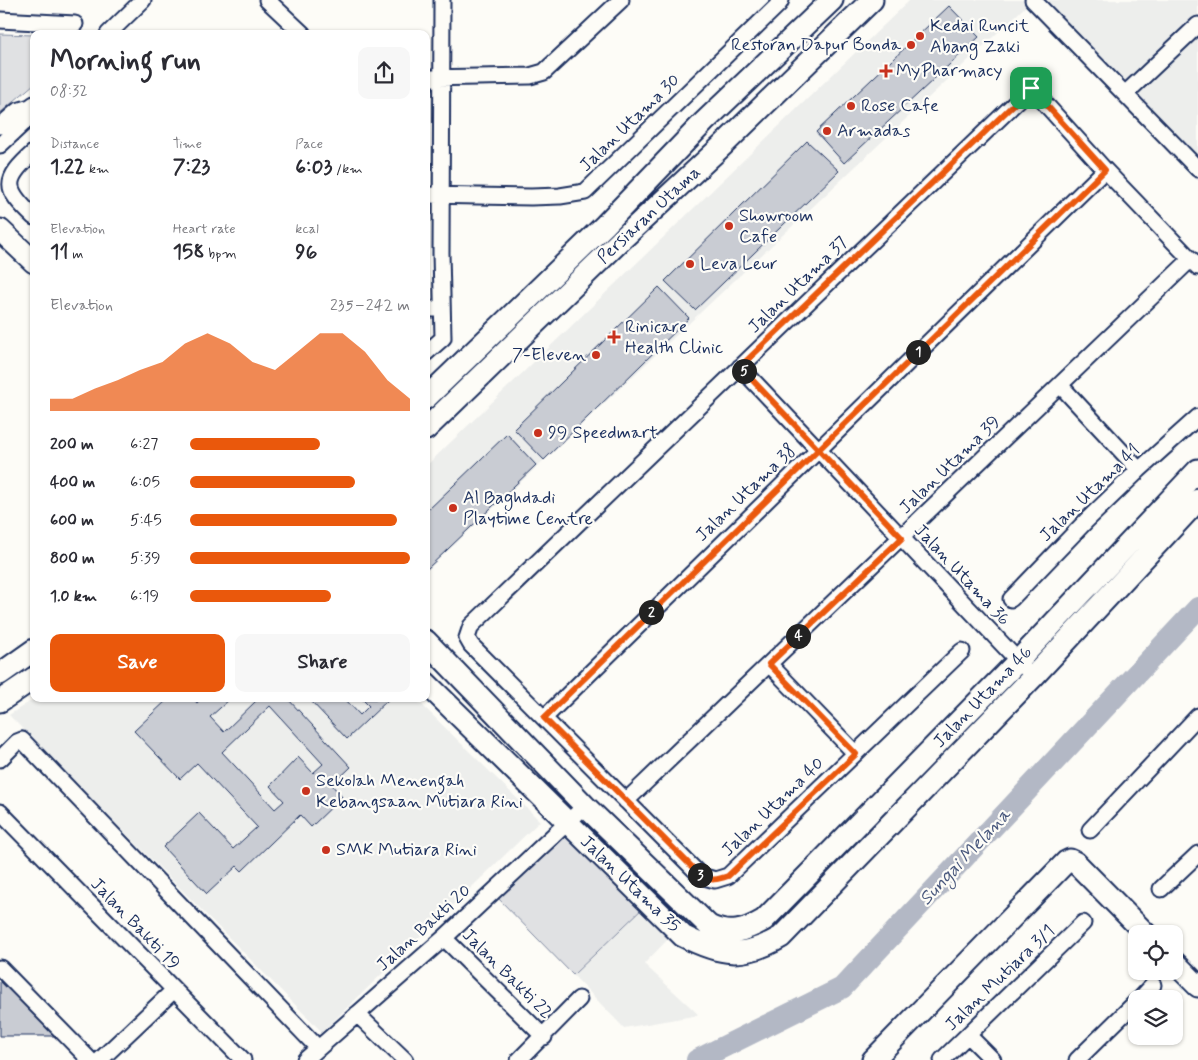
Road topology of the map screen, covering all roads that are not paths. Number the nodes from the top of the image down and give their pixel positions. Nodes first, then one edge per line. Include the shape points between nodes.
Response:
1 (143, 0) edge
2 (268, 0) edge
3 (442, 0) edge
4 (621, 0) edge
5 (781, 0) edge
6 (832, 0) edge
7 (872, 0) edge
8 (1033, 0) edge
9 (0, 20) edge
10 (75, 24) dead end
11 (1198, 25) edge
12 (112, 30) edge
13 (298, 30) edge
14 (430, 78) edge
15 (442, 79) junction
16 (1125, 94) junction
17 (30, 106) edge
18 (30, 112) edge
19 (0, 126) edge
20 (0, 145) edge
21 (30, 156) edge
22 (1198, 169) edge
23 (1105, 170) junction
24 (434, 195) edge
25 (30, 213) edge
26 (0, 230) edge
27 (30, 258) edge
28 (1194, 263) edge
29 (430, 309) edge
30 (442, 309) junction
31 (430, 349) edge
32 (740, 367) junction
33 (1060, 385) junction
34 (430, 394) edge
35 (1198, 417) edge
36 (430, 425) edge
37 (818, 449) junction
38 (1139, 470) junction
39 (1198, 470) edge
40 (1198, 500) edge
41 (902, 538) junction
42 (1011, 599) dead end
43 (430, 646) edge
44 (962, 651) dead end
45 (30, 653) edge
46 (1018, 661) junction
47 (769, 664) junction
48 (0, 674) edge
49 (1033, 677) junction
50 (30, 681) edge
51 (430, 687) edge
52 (0, 701) edge
53 (1198, 716) edge
54 (544, 718) junction
55 (856, 754) junction
56 (0, 759) edge
57 (626, 801) junction
58 (585, 806) junction
59 (0, 812) edge
60 (566, 823) junction
61 (1090, 830) dead end
62 (1198, 854) edge
63 (1160, 888) dead end
64 (764, 920) joint
65 (1083, 923) dead end
66 (1137, 925) edge
67 (781, 937) joint
68 (444, 938) junction
69 (0, 968) edge
70 (1183, 971) edge
71 (1154, 985) dead end
72 (1198, 986) edge
73 (174, 990) junction
74 (1149, 990) edge
75 (579, 999) dead end
76 (1128, 1010) edge
77 (357, 1014) junction
78 (968, 1035) junction
79 (544, 1037) junction
80 (318, 1048) junction
81 (90, 1060) edge
82 (100, 1060) edge
83 (243, 1060) edge
84 (305, 1060) edge
85 (405, 1060) edge
86 (519, 1060) edge
87 (873, 1060) edge
88 (942, 1060) edge
89 (993, 1060) edge
90 (1077, 1060) edge

1 - 12 street
2 - 13 street
3 - 15 street
4 - 15 street via 544,72 530,76
5 - 24 street, Jalan Utama 30 via 586,192 531,197
6 - 34 street, Persiaran Utama
7 - 36 street, Persiaran Utama
8 - 16 street
9 - 10 street
11 - 16 street
14 - 15 street
15 - 24 street
16 - 22 street
17 - 19 street via 17,111
18 - 20 street via 28,119
21 - 25 street via 10,178 16,197
23 - 28 street
23 - 32 street, Jalan Utama 37 via 1031,88
23 - 37 street, Jalan Utama 38
24 - 30 street
26 - 27 street
28 - 33 street, Jalan Utama 39
29 - 30 street
30 - 31 street via 443,338
32 - 37 street, Jalan Utama 36
32 - 54 street, Jalan Utama 37 via 472,626 467,638 471,645
33 - 38 street
33 - 41 street, Jalan Utama 39
35 - 38 street, Jalan Utama 41
37 - 41 street, Jalan Utama 36
37 - 54 street, Jalan Utama 38
38 - 42 street, Jalan Utama 41
39 - 46 street, Jalan Utama 46
40 - 49 street, Jalan Utama 46
41 - 46 street, Jalan Utama 36
41 - 47 street, Jalan Utama 39
43 - 58 street, Jalan Utama 35
44 - 55 street, Jalan Utama 40
45 - 48 street
46 - 49 street, Jalan Utama 36
46 - 64 street, Jalan Utama 46
47 - 55 street
47 - 57 street, Jalan Utama 39
49 - 67 street, Jalan Utama 46
50 - 52 street
51 - 60 street, Jalan Utama 35
53 - 61 street
54 - 57 street
55 - 57 street, Jalan Utama 40 via 728,876 715,880 701,876
56 - 80 street via 22,740
58 - 60 street, Jalan Utama 35
58 - 64 street, Jalan Utama 35 via 708,926 721,932 737,932
59 - 73 street, Jalan Bakti 19
60 - 67 street, Jalan Utama 35 via 683,936 707,948 729,953 767,945
60 - 68 street, Jalan Bakti 20
62 - 63 street
65 - 78 street, Jalan Mutiara 3/1
66 - 87 street via 1076,863 1066,862
68 - 77 street, Jalan Bakti 20
68 - 79 street, Jalan Bakti 22
69 - 81 street
70 - 72 street
71 - 74 street
73 - 82 street
73 - 83 street, Jalan Bakti 19
75 - 79 street
76 - 90 street
77 - 80 street, Jalan Bakti 20
77 - 85 street
78 - 88 street, Jalan Mutiara 3/1
78 - 89 street
79 - 86 street
80 - 84 street, Jalan Bakti 20

